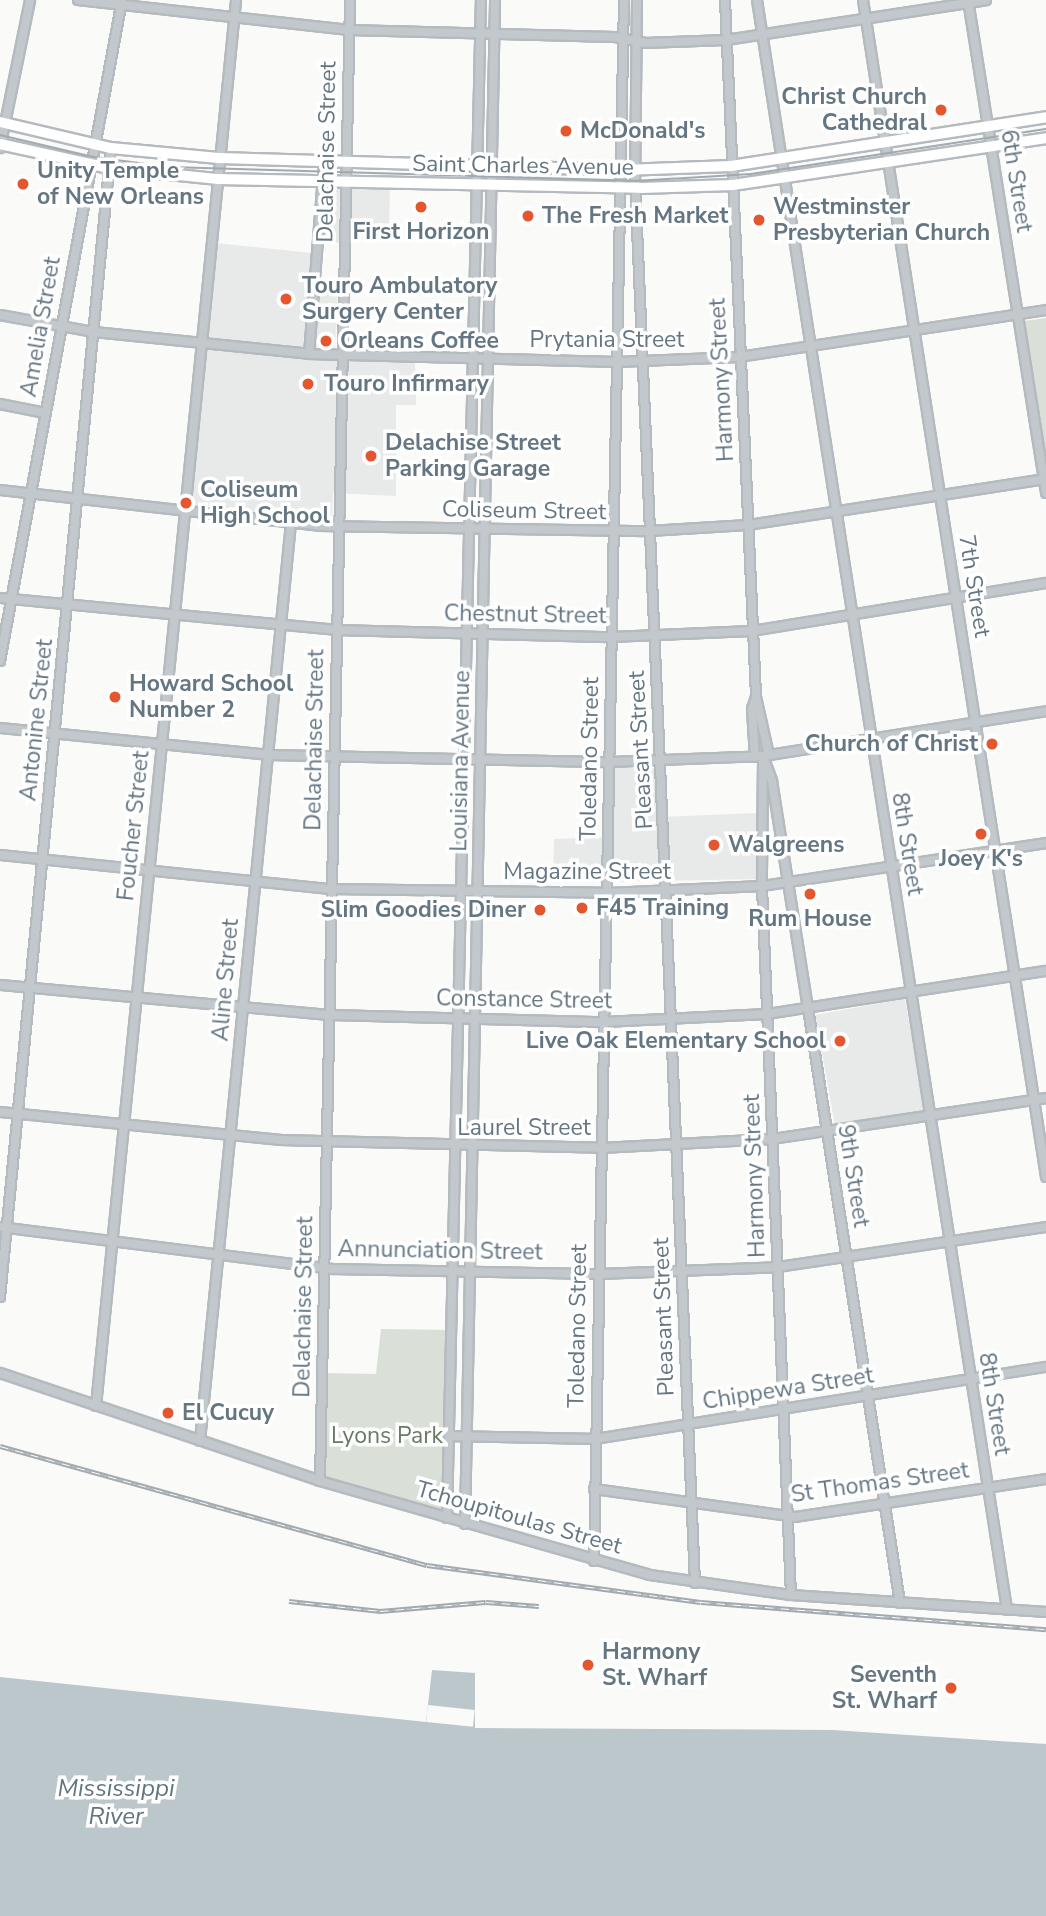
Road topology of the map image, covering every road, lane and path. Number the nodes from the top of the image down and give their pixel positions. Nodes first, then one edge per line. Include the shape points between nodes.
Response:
1 (30, 0) edge
2 (78, 0) edge
3 (236, 0) edge
4 (350, 0) edge
5 (481, 0) edge
6 (495, 0) edge
7 (624, 0) edge
8 (637, 0) edge
9 (725, 0) edge
10 (758, 0) edge
11 (863, 0) edge
12 (986, 0) edge
13 (969, 1) edge
14 (122, 4) edge
15 (234, 19) junction
16 (865, 19) junction
17 (349, 30) junction
18 (763, 34) junction
19 (481, 35) junction
20 (495, 35) junction
21 (623, 39) junction
22 (726, 40) junction
23 (636, 41) junction
24 (480, 72) junction
25 (494, 72) junction
26 (1046, 117) edge
27 (3, 123) edge
28 (988, 126) junction
29 (1046, 138) edge
30 (886, 142) junction
31 (0, 145) edge
32 (96, 145) junction
33 (991, 147) junction
34 (111, 148) junction
35 (219, 158) junction
36 (782, 158) junction
37 (324, 162) junction
38 (345, 162) junction
39 (890, 162) junction
40 (91, 164) junction
41 (477, 166) junction
42 (731, 166) junction
43 (493, 167) junction
44 (109, 168) junction
45 (623, 170) junction
46 (635, 170) junction
47 (785, 177) junction
48 (218, 178) junction
49 (324, 182) junction
50 (345, 183) junction
51 (733, 184) junction
52 (477, 186) junction
53 (492, 186) junction
54 (622, 188) junction
55 (635, 188) junction
56 (475, 264) junction
57 (490, 264) junction
58 (1046, 310) edge
59 (1018, 314) junction
60 (0, 315) edge
61 (60, 327) junction
62 (914, 330) junction
63 (94, 332) junction
64 (200, 344) junction
65 (810, 345) junction
66 (309, 354) junction
67 (342, 356) junction
68 (739, 357) junction
69 (473, 359) junction
70 (488, 360) junction
71 (617, 362) junction
72 (645, 362) junction
73 (0, 404) edge
74 (45, 413) junction
75 (1045, 479) edge
76 (0, 490) edge
77 (1046, 493) edge
78 (29, 495) junction
79 (941, 496) junction
80 (77, 501) junction
81 (183, 511) junction
82 (837, 512) junction
83 (290, 523) junction
84 (748, 525) junction
85 (338, 527) junction
86 (470, 529) junction
87 (484, 530) junction
88 (613, 531) junction
89 (649, 531) junction
90 (1046, 583) edge
91 (0, 598) edge
92 (957, 598) junction
93 (10, 600) junction
94 (67, 606) junction
95 (853, 614) junction
96 (173, 616) junction
97 (281, 625) junction
98 (336, 630) junction
99 (752, 631) junction
100 (468, 634) junction
101 (482, 634) junction
102 (655, 635) junction
103 (611, 637) junction
104 (0, 661) edge
105 (756, 697) junction
106 (1046, 711) edge
107 (976, 722) junction
108 (0, 728) edge
109 (55, 734) junction
110 (871, 739) junction
111 (162, 745) junction
112 (269, 755) junction
113 (762, 756) junction
114 (334, 759) junction
115 (465, 760) junction
116 (480, 761) junction
117 (661, 761) junction
118 (610, 762) junction
119 (1046, 843) edge
120 (996, 850) junction
121 (0, 855) edge
122 (42, 859) junction
123 (891, 865) junction
124 (149, 870) junction
125 (255, 881) junction
126 (787, 882) junction
127 (762, 886) junction
128 (331, 889) junction
129 (463, 891) junction
130 (478, 891) junction
131 (666, 892) junction
132 (608, 893) junction
133 (462, 954) junction
134 (477, 954) junction
135 (1046, 971) edge
136 (1014, 976) junction
137 (0, 985) edge
138 (30, 988) junction
139 (911, 992) junction
140 (137, 998) junction
141 (243, 1008) junction
142 (808, 1008) junction
143 (767, 1014) junction
144 (331, 1016) junction
145 (461, 1018) junction
146 (475, 1018) junction
147 (671, 1018) junction
148 (604, 1021) junction
149 (1046, 1098) edge
150 (1032, 1100) junction
151 (0, 1112) edge
152 (19, 1114) junction
153 (931, 1116) junction
154 (124, 1125) junction
155 (827, 1131) junction
156 (231, 1136) junction
157 (772, 1139) junction
158 (326, 1143) junction
159 (677, 1145) junction
160 (458, 1147) junction
161 (472, 1147) junction
162 (601, 1148) junction
163 (1046, 1177) edge
164 (1046, 1227) edge
165 (4, 1228) edge
166 (950, 1242) junction
167 (112, 1244) junction
168 (219, 1256) junction
169 (846, 1257) junction
170 (778, 1266) junction
171 (324, 1268) junction
172 (682, 1271) junction
173 (454, 1272) junction
174 (470, 1272) junction
175 (599, 1274) junction
176 (0, 1297) edge
177 (1046, 1367) edge
178 (0, 1373) edge
179 (971, 1378) junction
180 (868, 1395) junction
181 (96, 1406) junction
182 (784, 1408) junction
183 (688, 1424) junction
184 (450, 1436) junction
185 (467, 1436) junction
186 (595, 1439) junction
187 (200, 1441) junction
188 (1046, 1479) edge
189 (320, 1481) junction
190 (988, 1487) junction
191 (594, 1489) junction
192 (692, 1502) junction
193 (884, 1504) junction
194 (788, 1517) junction
195 (447, 1518) junction
196 (465, 1524) junction
197 (594, 1561) junction
198 (695, 1583) junction
199 (791, 1595) junction
200 (900, 1603) junction
201 (1007, 1610) junction
202 (1046, 1612) edge

1 - 27 street
2 - 14 street
3 - 15 street, Foucher Street
4 - 17 street, Delachaise Street
5 - 19 street, Louisiana Avenue
6 - 20 street, Louisiana Avenue
7 - 21 street, Toledano Street
8 - 23 street, Pleasant Street
9 - 22 street, Harmony Street
10 - 18 street, 8th Street
11 - 16 street, 7th Street
12 - 13 street
13 - 16 street
13 - 28 street, 6th Street
14 - 15 street
14 - 32 street, Amelia Street
15 - 17 street
15 - 35 street, Foucher Street
16 - 18 street
16 - 30 street, 7th Street
17 - 19 street
17 - 38 street, Delachaise Street
18 - 22 street
18 - 36 street, 8th Street
19 - 20 street
19 - 24 street, Louisiana Avenue
20 - 21 street
20 - 25 street, Louisiana Avenue
21 - 23 street
21 - 45 street, Toledano Street
22 - 23 street
22 - 42 street, Harmony Street
23 - 46 street, Pleasant Street
24 - 25 street
24 - 41 street, Louisiana Avenue
25 - 43 street, Louisiana Avenue
26 - 28 main road, Saint Charles Avenue
27 - 31 street
27 - 32 main road, Saint Charles Avenue
28 - 30 main road, Saint Charles Avenue
28 - 33 street, 6th Street
29 - 33 main road, Saint Charles Avenue
30 - 36 main road, Saint Charles Avenue
30 - 39 street, 7th Street
31 - 40 main road, Saint Charles Avenue
32 - 34 main road, Saint Charles Avenue
32 - 40 street, Amelia Street
33 - 39 main road, Saint Charles Avenue
33 - 59 street, 6th Street
34 - 35 main road, Saint Charles Avenue
34 - 44 street, Antonine Street
35 - 37 main road, Saint Charles Avenue
35 - 48 street, Foucher Street
36 - 42 main road, Saint Charles Avenue
36 - 47 street, 8th Street
37 - 38 main road, Saint Charles Avenue
37 - 49 street
38 - 41 main road, Saint Charles Avenue
38 - 50 street, Delachaise Street
39 - 47 main road, Saint Charles Avenue
39 - 62 street, 7th Street
40 - 44 main road, Saint Charles Avenue
40 - 61 street, Amelia Street
41 - 43 main road, Saint Charles Avenue
41 - 52 street, Louisiana Avenue
42 - 46 main road, Saint Charles Avenue
42 - 51 street, Harmony Street
43 - 45 main road, Saint Charles Avenue
43 - 53 street, Louisiana Avenue
44 - 48 main road, Saint Charles Avenue
44 - 63 street, Antonine Street
45 - 46 main road, Saint Charles Avenue
45 - 54 street, Toledano Street
46 - 55 street, Pleasant Street
47 - 51 main road, Saint Charles Avenue
47 - 65 street, 8th Street
48 - 49 main road, Saint Charles Avenue
48 - 64 street, Foucher Street
49 - 50 main road, Saint Charles Avenue
49 - 66 street
50 - 52 main road, Saint Charles Avenue
50 - 67 street, Delachaise Street
51 - 55 main road, Saint Charles Avenue
51 - 68 street, Harmony Street
52 - 53 main road, Saint Charles Avenue
52 - 56 street, Louisiana Avenue
53 - 54 main road, Saint Charles Avenue
53 - 57 street, Louisiana Avenue
54 - 55 main road, Saint Charles Avenue
54 - 71 street, Toledano Street
55 - 72 street, Pleasant Street
56 - 57 street
56 - 69 street, Louisiana Avenue
57 - 70 street, Louisiana Avenue
58 - 59 street, Prytania Street
59 - 62 street, Prytania Street
59 - 75 street, 6th Street
60 - 61 street, Prytania Street
61 - 63 street, Prytania Street
61 - 74 street, Amelia Street
62 - 65 street, Prytania Street
62 - 79 street, 7th Street
63 - 64 street, Prytania Street
63 - 80 street, Antonine Street
64 - 66 street, Prytania Street
64 - 81 street, Foucher Street
65 - 68 street, Prytania Street
65 - 82 street, 8th Street
66 - 67 street, Prytania Street
67 - 69 street, Prytania Street
67 - 85 street, Delachaise Street
68 - 72 street, Prytania Street
68 - 84 street, Harmony Street
69 - 70 street, Prytania Street
69 - 86 street, Louisiana Avenue
70 - 71 street, Prytania Street
70 - 87 street, Louisiana Avenue
71 - 72 street, Prytania Street
71 - 88 street, Toledano Street
72 - 89 street, Pleasant Street
73 - 74 street
74 - 78 street, Amelia Street
75 - 77 street, 6th Street
75 - 79 street, Coliseum Street
76 - 78 street, Coliseum Street
78 - 80 street, Coliseum Street
78 - 93 street, Amelia Street
79 - 82 street, Coliseum Street
79 - 92 street, 7th Street
80 - 81 street, Coliseum Street
80 - 94 street, Antonine Street
81 - 83 street, Coliseum Street
81 - 96 street, Foucher Street
82 - 84 street, Coliseum Street
82 - 95 street, 8th Street
83 - 85 street, Coliseum Street
83 - 97 street, Aline Street
84 - 89 street, Coliseum Street
84 - 99 street, Harmony Street
85 - 86 street, Coliseum Street
85 - 98 street, Delachaise Street
86 - 87 street, Coliseum Street
86 - 100 street, Louisiana Avenue
87 - 88 street, Coliseum Street
87 - 101 street, Louisiana Avenue
88 - 89 street, Coliseum Street
88 - 103 street, Toledano Street
89 - 102 street, Pleasant Street
90 - 92 street, Chestnut Street
91 - 93 street, Chestnut Street
92 - 95 street, Chestnut Street
92 - 107 street, 7th Street
93 - 94 street, Chestnut Street
93 - 104 street, Amelia Street
94 - 96 street, Chestnut Street
94 - 109 street, Antonine Street
95 - 99 street, Chestnut Street
95 - 110 street, 8th Street
96 - 97 street, Chestnut Street
96 - 111 street, Foucher Street
97 - 98 street, Chestnut Street
97 - 112 street, Aline Street
98 - 100 street, Chestnut Street
98 - 114 street, Delachaise Street
99 - 102 street, Chestnut Street
99 - 105 street, Harmony Street
100 - 101 street, Chestnut Street
100 - 115 street, Louisiana Avenue
101 - 103 street, Chestnut Street
101 - 116 street, Louisiana Avenue
102 - 103 street, Chestnut Street
102 - 117 street, Pleasant Street
103 - 118 street, Toledano Street
105 - 113 street, Harmony Street
105 - 113 street via 752,709
106 - 107 street
107 - 110 street
107 - 120 street, 7th Street
108 - 109 street
109 - 111 street
109 - 122 street, Antonine Street
110 - 113 street
110 - 123 street, 8th Street
111 - 112 street
111 - 124 street, Foucher Street
112 - 114 street
112 - 125 street, Aline Street
113 - 117 street
113 - 126 street, 9th Street via 772,781
113 - 127 street, Harmony Street
114 - 115 street
114 - 128 street, Delachaise Street
115 - 116 street
115 - 129 street, Louisiana Avenue
116 - 118 street
116 - 130 street, Louisiana Avenue
117 - 118 street
117 - 131 street, Pleasant Street
118 - 132 street, Toledano Street
119 - 120 street, Magazine Street
120 - 123 street, Magazine Street
120 - 136 street, 7th Street
121 - 122 street, Magazine Street
122 - 124 street, Magazine Street
122 - 138 street, Antonine Street
123 - 126 street, Magazine Street
123 - 139 street, 8th Street
124 - 125 street, Magazine Street
124 - 140 street, Foucher Street
125 - 128 street, Magazine Street
125 - 141 street, Aline Street
126 - 127 street, Magazine Street
126 - 142 street, 9th Street
127 - 131 street, Magazine Street
127 - 143 street, Harmony Street
128 - 129 street, Magazine Street
128 - 144 street, Delachaise Street
129 - 130 street, Magazine Street
129 - 133 street, Louisiana Avenue
130 - 132 street, Magazine Street
130 - 134 street, Louisiana Avenue
131 - 132 street, Magazine Street
131 - 147 street, Pleasant Street
132 - 148 street, Toledano Street
133 - 134 street
133 - 145 street, Louisiana Avenue
134 - 146 street, Louisiana Avenue
135 - 136 street, Constance Street
136 - 139 street, Constance Street
136 - 150 street, 7th Street
137 - 138 street, Constance Street
138 - 140 street, Constance Street
138 - 152 street, Antonine Street
139 - 142 street, Constance Street
139 - 153 street, 8th Street
140 - 141 street, Constance Street
140 - 154 street, Foucher Street
141 - 144 street, Constance Street
141 - 156 street, Aline Street
142 - 143 street, Constance Street
142 - 155 street, 9th Street
143 - 147 street, Constance Street
143 - 157 street, Harmony Street
144 - 145 street, Constance Street
144 - 158 street, Delachaise Street
145 - 146 street, Constance Street
145 - 160 street, Louisiana Avenue
146 - 148 street, Constance Street
146 - 161 street, Louisiana Avenue
147 - 148 street, Constance Street
147 - 159 street, Pleasant Street
148 - 162 street, Toledano Street
149 - 150 street, Laurel Street
150 - 153 street, Laurel Street
150 - 163 street, 7th Street
151 - 152 street, Laurel Street
152 - 154 street, Laurel Street
152 - 165 street, Antonine Street
153 - 155 street, Laurel Street
153 - 166 street, 8th Street
154 - 156 street, Laurel Street
154 - 167 street, Foucher Street
155 - 157 street, Laurel Street
155 - 169 street, 9th Street
156 - 158 street, Laurel Street
156 - 168 street, Aline Street
157 - 159 street, Laurel Street
157 - 170 street, Harmony Street
158 - 160 street, Laurel Street
158 - 171 street, Delachaise Street
159 - 162 street, Laurel Street
159 - 172 street, Pleasant Street
160 - 161 street, Laurel Street
160 - 173 street, Louisiana Avenue
161 - 162 street, Laurel Street
161 - 174 street, Louisiana Avenue
162 - 175 street, Toledano Street
164 - 166 street, Annunciation Street
165 - 167 street, Annunciation Street
165 - 176 street, Antonine Street
166 - 169 street, Annunciation Street
166 - 179 street, 8th Street
167 - 168 street, Annunciation Street
167 - 181 street, Foucher Street
168 - 171 street, Annunciation Street
168 - 187 street, Aline Street
169 - 170 street, Annunciation Street
169 - 180 street, 9th Street
170 - 172 street, Annunciation Street
170 - 182 street, Harmony Street
171 - 173 street, Annunciation Street
171 - 189 street, Delachaise Street
172 - 175 street, Annunciation Street
172 - 183 street, Pleasant Street
173 - 174 street, Annunciation Street
173 - 184 street, Louisiana Avenue
174 - 175 street, Annunciation Street
174 - 185 street, Louisiana Avenue
175 - 186 street, Toledano Street
177 - 179 street, Chippewa Street
178 - 181 street, Tchoupitoulas Street
179 - 180 street, Chippewa Street
179 - 190 street, 8th Street
180 - 182 street, Chippewa Street
180 - 193 street, 9th Street
181 - 187 street, Tchoupitoulas Street
182 - 183 street, Chippewa Street
182 - 194 street, Harmony Street
183 - 186 street, Chippewa Street
183 - 192 street, Pleasant Street
184 - 185 street, Chippewa Street
184 - 195 street, Louisiana Avenue
185 - 186 street, Chippewa Street
185 - 196 street, Louisiana Avenue
186 - 191 street, Toledano Street
187 - 189 street, Tchoupitoulas Street
188 - 190 street, St Thomas Street
189 - 195 street, Tchoupitoulas Street
190 - 193 street, St Thomas Street
190 - 201 street, 8th Street
191 - 192 street, St Thomas Street
191 - 197 street, Toledano Street
192 - 194 street, St Thomas Street
192 - 198 street, Pleasant Street
193 - 194 street, St Thomas Street
193 - 200 street, 9th Street
194 - 199 street, Harmony Street
195 - 196 street, Tchoupitoulas Street
196 - 197 street, Tchoupitoulas Street
197 - 198 street, Tchoupitoulas Street
198 - 199 street, Tchoupitoulas Street
199 - 200 street, Tchoupitoulas Street
200 - 201 street, Tchoupitoulas Street
201 - 202 street, Tchoupitoulas Street

